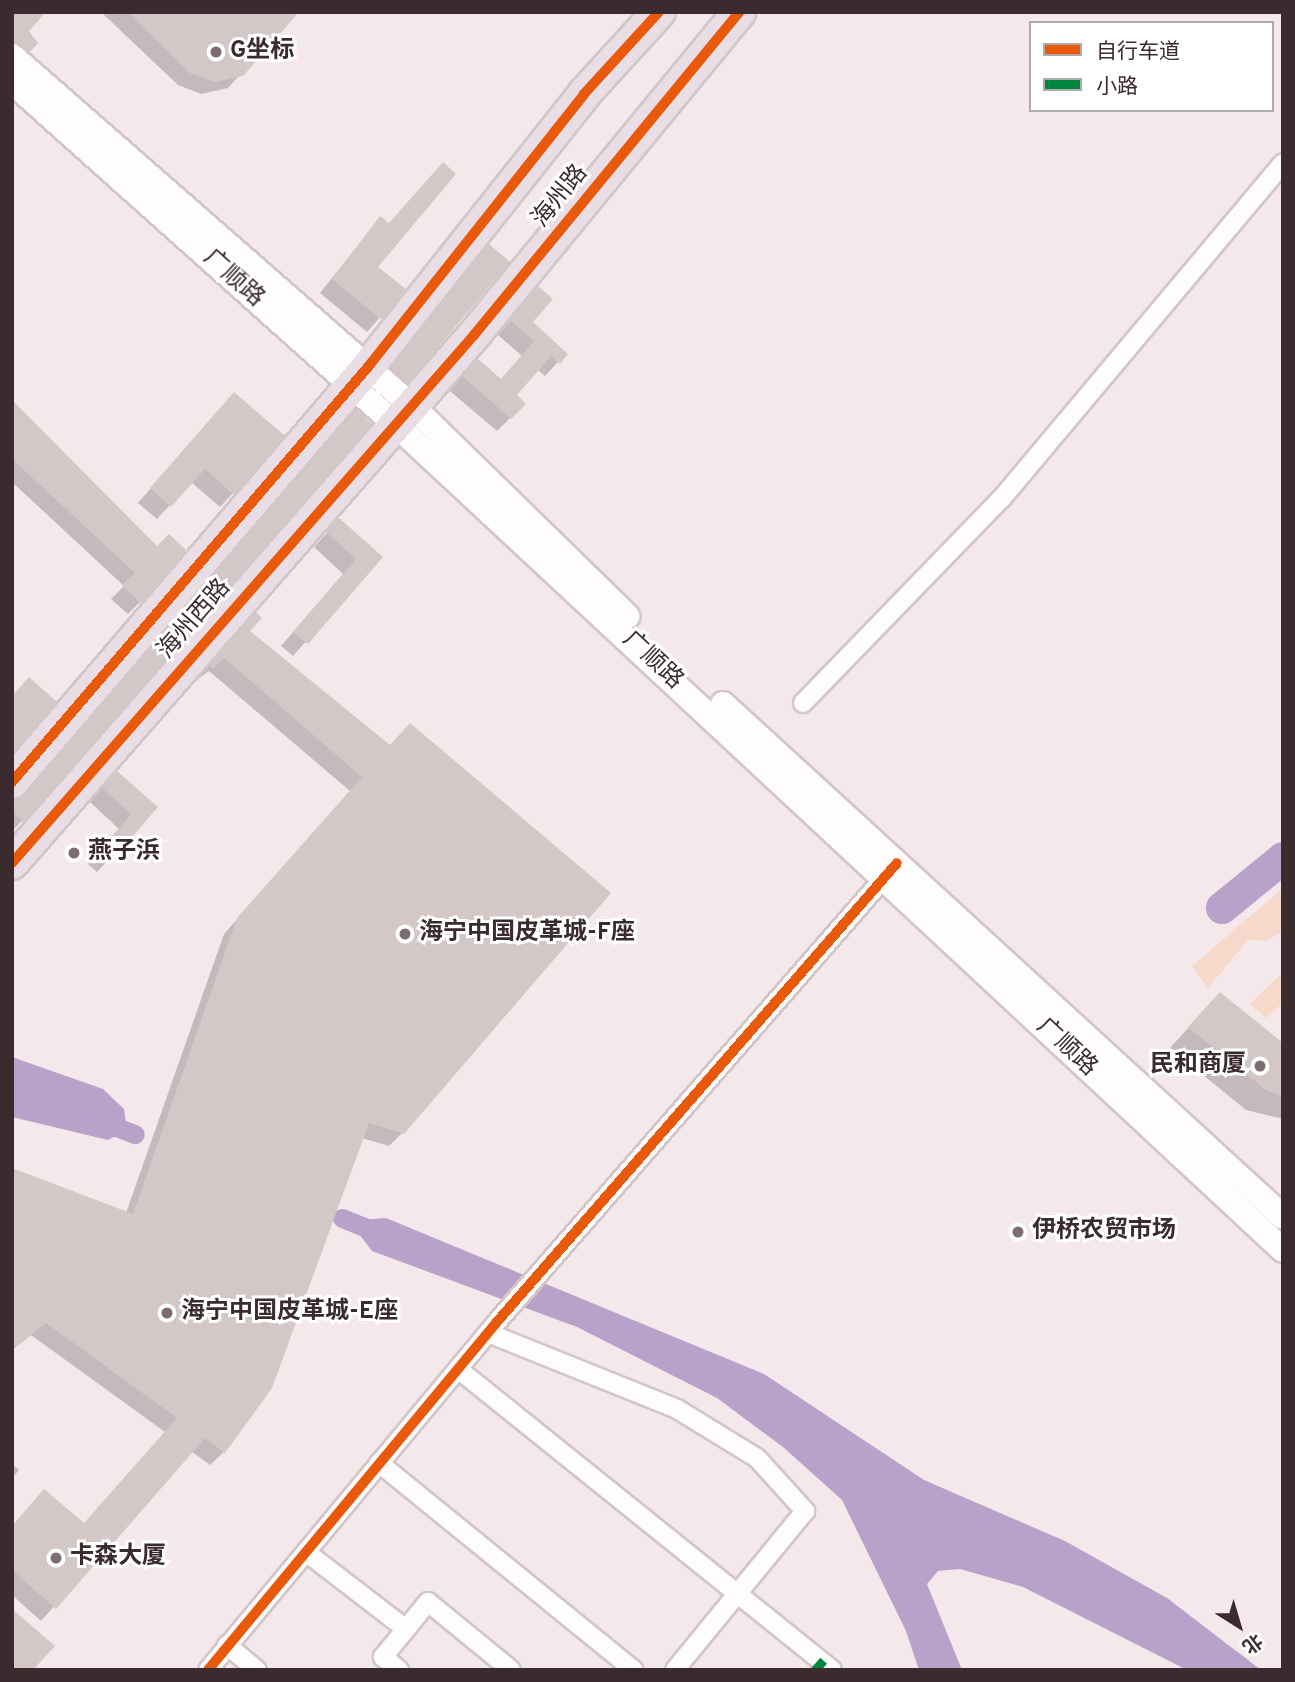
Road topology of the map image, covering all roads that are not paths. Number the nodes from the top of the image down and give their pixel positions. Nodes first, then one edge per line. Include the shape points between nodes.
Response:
1 (659, 12) edge
2 (739, 12) edge
3 (12, 56) edge
4 (12, 82) edge
5 (1283, 163) edge
6 (359, 378) junction
7 (404, 415) junction
8 (803, 703) dead end
9 (12, 782) edge
10 (12, 863) edge
11 (890, 870) junction
12 (1281, 1212) edge
13 (1283, 1250) edge
14 (492, 1328) junction
15 (458, 1369) junction
16 (379, 1463) junction
17 (306, 1552) junction
18 (739, 1592) junction
19 (406, 1629) junction
20 (227, 1645) junction
21 (824, 1666) edge
22 (208, 1670) edge
23 (257, 1670) edge
24 (398, 1670) edge
25 (511, 1670) edge
26 (634, 1670) edge
27 (675, 1670) edge

1 - 6 highway, 海州路 via 584,93
2 - 7 highway, 海州路
3 - 6 main road, 广顺路
4 - 6 main road, 广顺路
5 - 8 street via 1002,498
6 - 7 main road, 广顺路
6 - 9 highway, 海州西路
7 - 10 highway, 海州西路
7 - 11 main road, 广顺路 via 624,614
11 - 12 main road, 广顺路
11 - 13 main road, 广顺路
11 - 14 street
14 - 15 street
14 - 18 street via 677,1409 758,1458 805,1511
15 - 16 street
15 - 18 street
16 - 17 street
16 - 26 street
17 - 19 street
17 - 20 street
18 - 21 street
18 - 27 street
19 - 24 street via 383,1657
19 - 25 street via 428,1602
20 - 22 street
20 - 23 street

